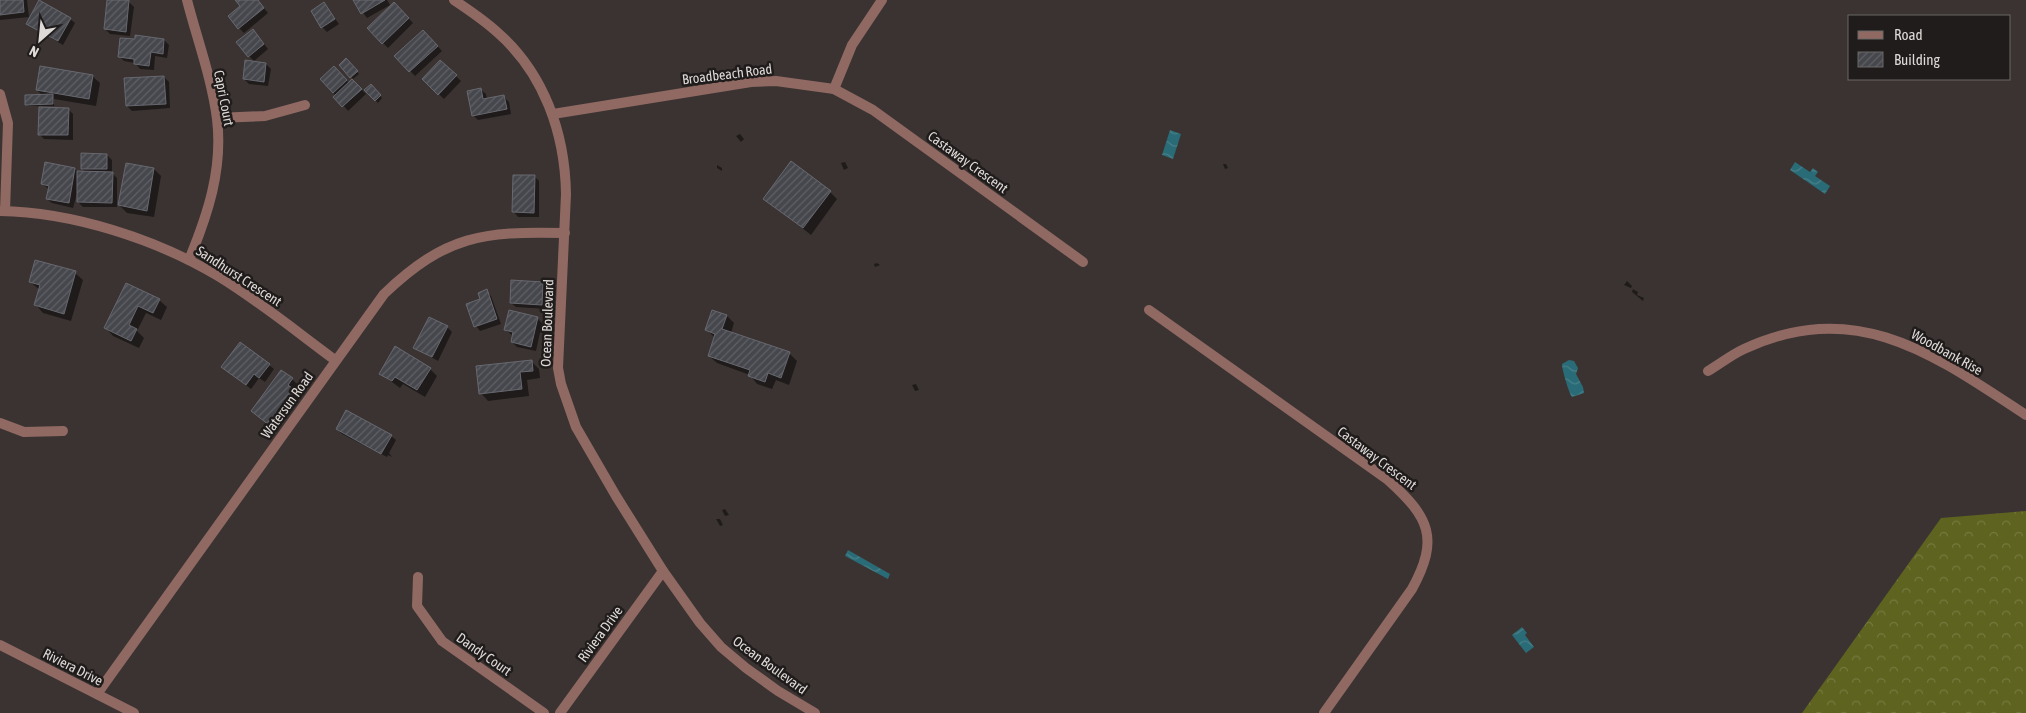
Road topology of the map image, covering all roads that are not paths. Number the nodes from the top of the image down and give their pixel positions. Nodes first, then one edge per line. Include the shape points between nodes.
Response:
1 (187, 0) edge
2 (454, 0) edge
3 (882, 0) edge
4 (834, 89) junction
5 (0, 94) edge
6 (305, 105) dead end
7 (554, 114) junction
8 (217, 118) junction
9 (2, 211) edge
10 (565, 233) junction
11 (189, 260) junction
12 (1083, 262) dead end
13 (1149, 310) dead end
14 (336, 360) junction
15 (1708, 371) dead end
16 (2026, 415) edge
17 (0, 423) edge
18 (63, 431) dead end
19 (663, 571) junction
20 (418, 577) dead end
21 (0, 645) edge
22 (97, 694) junction
23 (134, 713) edge
24 (544, 713) edge
25 (560, 713) edge
26 (815, 713) edge
27 (1324, 713) edge

1 - 8 street, Capri Court
2 - 7 street, Ocean Boulevard via 498,32 532,74
3 - 4 street via 852,45
4 - 7 street, Broadbeach Road via 776,81 751,82
4 - 12 street, Castaway Crescent via 873,110
5 - 9 street via 8,124
6 - 8 street via 265,116
7 - 10 street, Ocean Boulevard via 565,173
8 - 11 street, Capri Court via 218,157 214,189 206,220
9 - 11 street, Sandhurst Crescent via 66,219 98,227 132,236
10 - 14 street, Watersun Road via 501,232 460,242 440,252 417,265 384,294
10 - 19 street, Ocean Boulevard via 558,351 561,384 586,449
11 - 14 street, Sandhurst Crescent via 242,292
13 - 27 street, Castaway Crescent via 1388,480 1413,502 1425,523 1428,546 1420,575
14 - 22 street, Watersun Road
15 - 16 street, Woodbank Rise via 1743,350 1781,336 1823,328 1848,328 1912,346
17 - 18 street via 24,432
19 - 25 street, Riviera Drive
19 - 26 street, Ocean Boulevard via 700,623 722,647 778,691
20 - 24 street, Dandy Court via 417,606 442,641
21 - 22 street, Riviera Drive
22 - 23 street, Riviera Drive

